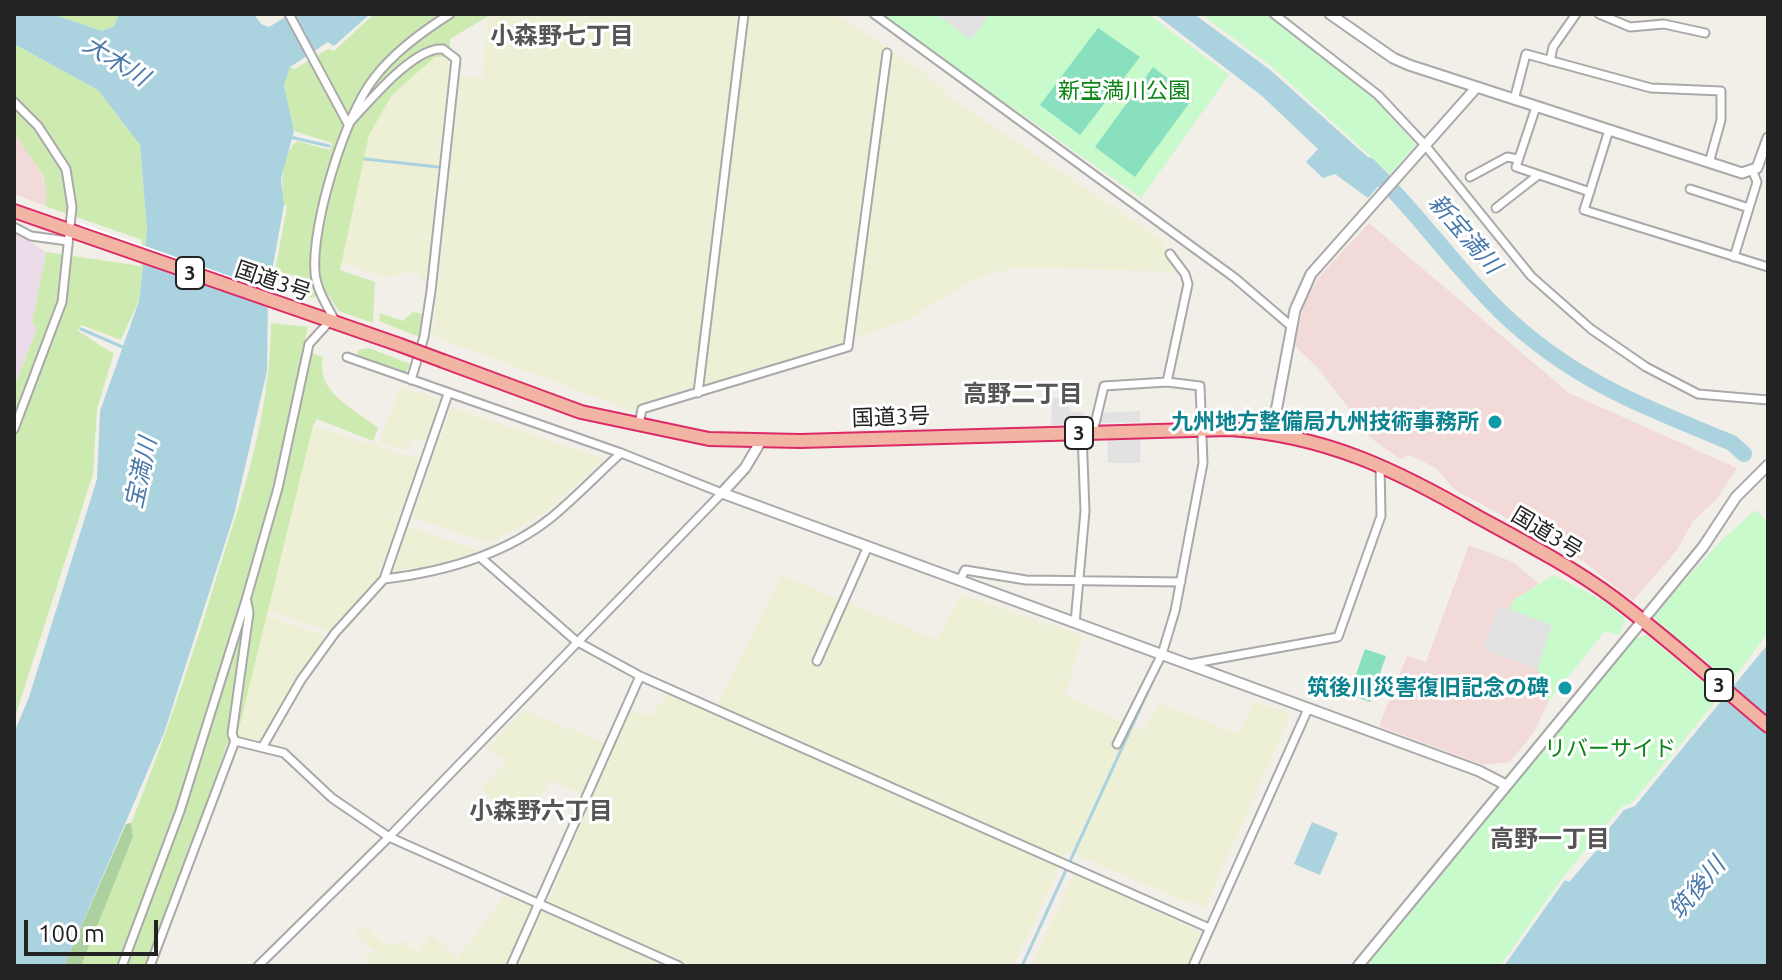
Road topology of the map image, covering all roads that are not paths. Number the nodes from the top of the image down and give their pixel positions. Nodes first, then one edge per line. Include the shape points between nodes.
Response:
1 (289, 14) edge
2 (450, 14) edge
3 (744, 14) edge
4 (874, 14) edge
5 (1274, 14) edge
6 (1330, 14) edge
7 (1576, 14) edge
8 (1599, 14) edge
9 (1705, 33) dead end
10 (887, 53) dead end
11 (1550, 61) junction
12 (1476, 88) junction
13 (1514, 100) junction
14 (14, 102) edge
15 (1536, 107) junction
16 (348, 124) junction
17 (1609, 130) junction
18 (1768, 138) edge
19 (1425, 145) junction
20 (1518, 159) junction
21 (1709, 163) junction
22 (1753, 172) junction
23 (1537, 176) junction
24 (1470, 177) dead end
25 (1690, 189) dead end
26 (1590, 192) junction
27 (1496, 208) dead end
28 (1749, 208) junction
29 (14, 211) edge
30 (14, 227) edge
31 (72, 235) junction
32 (1170, 254) dead end
33 (1734, 257) junction
34 (1768, 267) edge
35 (333, 323) junction
36 (1291, 326) junction
37 (347, 357) dead end
38 (411, 380) junction
39 (1167, 382) junction
40 (698, 393) junction
41 (448, 394) junction
42 (1768, 400) edge
43 (639, 427) junction
44 (14, 429) edge
45 (1201, 430) junction
46 (1088, 432) junction
47 (1272, 433) junction
48 (761, 441) junction
49 (621, 453) junction
50 (1381, 463) junction
51 (1768, 465) edge
52 (722, 493) junction
53 (868, 546) junction
54 (480, 557) junction
55 (384, 579) junction
56 (960, 580) junction
57 (1080, 582) junction
58 (1181, 582) junction
59 (246, 600) junction
60 (1640, 620) junction
61 (1075, 623) junction
62 (576, 641) junction
63 (1162, 654) junction
64 (817, 661) dead end
65 (1189, 664) junction
66 (640, 676) junction
67 (1308, 709) junction
68 (1768, 726) edge
69 (235, 741) junction
70 (1117, 744) dead end
71 (263, 746) junction
72 (1506, 785) junction
73 (389, 837) junction
74 (539, 905) junction
75 (1209, 928) junction
76 (122, 966) edge
77 (150, 966) edge
78 (258, 966) edge
79 (511, 966) edge
80 (679, 966) edge
81 (1193, 966) edge
82 (1358, 966) edge

1 - 16 street
2 - 16 street via 409,42 375,76
3 - 40 street
4 - 36 street via 1223,268
5 - 19 street via 1378,95
6 - 12 street via 1393,58
7 - 11 street via 1553,47
8 - 9 street via 1630,27 1664,24
10 - 40 street via 848,347
11 - 13 street via 1526,54
11 - 21 street via 1651,88 1721,91 1721,120
12 - 13 street
12 - 19 street
13 - 15 street
14 - 31 street via 38,126 66,169
15 - 17 street
15 - 20 street
16 - 35 street via 315,254 321,295
16 - 38 street via 394,76 430,50 443,49 456,59 431,291
17 - 21 street
17 - 26 street
18 - 22 street
19 - 36 street via 1311,274
19 - 42 street via 1531,276 1613,345 1698,394
20 - 23 street via 1519,170
20 - 24 street via 1507,157
21 - 22 street
22 - 28 street via 1757,182
23 - 26 street
23 - 27 street
25 - 28 street
26 - 33 street via 1584,210
28 - 33 street
29 - 31 highway, 国道3号 / 3
30 - 31 street via 31,236
31 - 35 highway, 国道3号 / 3
31 - 44 street via 62,302
32 - 39 street via 1188,284
33 - 34 street
35 - 43 highway, 国道3号 / 3, bridge via 581,412
35 - 59 street via 309,344 278,488
36 - 47 street
37 - 38 street
38 - 41 street
39 - 45 street via 1200,386
39 - 46 street via 1104,386
40 - 43 street via 642,409
41 - 49 street
41 - 55 street
43 - 48 highway, 国道3号 / 3
45 - 46 highway, 国道3号 / 3
45 - 47 highway, 国道3号 / 3
45 - 58 street via 1203,463
46 - 48 highway, 国道3号 / 3
46 - 57 street
47 - 50 highway, 国道3号 / 3
48 - 52 street
49 - 52 street
49 - 54 street via 550,519
50 - 60 highway, 国道3号 / 3 via 1545,555
50 - 65 street via 1381,516 1338,637
51 - 60 street via 1736,497 1703,547
52 - 53 street
52 - 62 street
53 - 56 street
53 - 64 street
54 - 55 street
54 - 62 street
55 - 71 street via 335,633
56 - 57 street via 965,570
56 - 61 street
57 - 58 street
57 - 61 street
58 - 63 street
59 - 69 street via 249,613
59 - 76 street via 180,811
60 - 68 highway, 国道3号 / 3
60 - 72 street
61 - 63 street
62 - 66 street
62 - 73 street
63 - 65 street
63 - 70 street
65 - 67 street
66 - 74 street
66 - 75 street
67 - 72 street
67 - 75 street
69 - 71 street
69 - 77 street
71 - 73 street via 284,753 332,798
72 - 82 street
73 - 74 street
73 - 78 street
74 - 79 street
74 - 80 street
75 - 81 street

